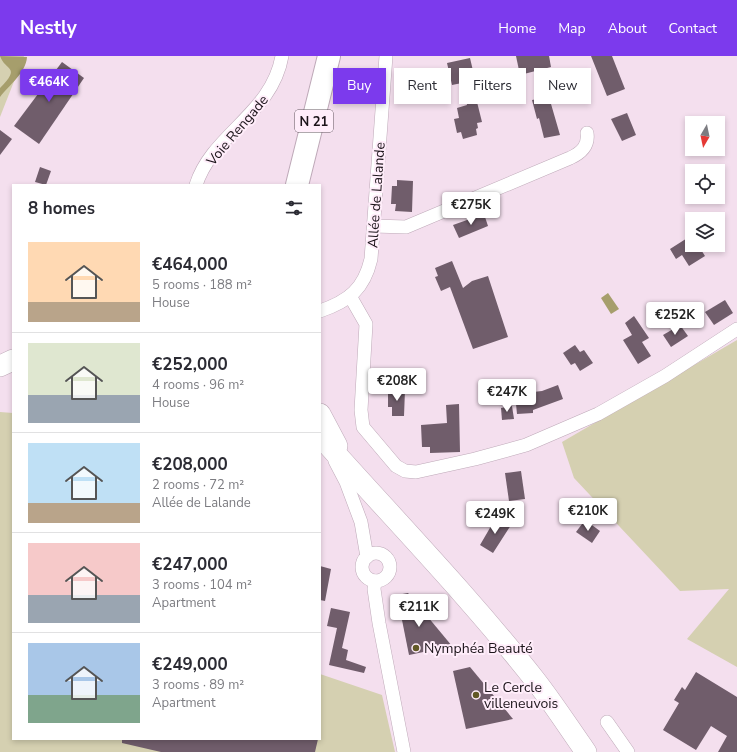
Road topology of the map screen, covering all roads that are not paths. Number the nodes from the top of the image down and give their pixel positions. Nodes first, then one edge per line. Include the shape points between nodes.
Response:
1 (282, 56) edge
2 (315, 56) edge
3 (329, 56) edge
4 (386, 56) edge
5 (587, 133) dead end
6 (197, 182) edge
7 (286, 184) edge
8 (297, 184) edge
9 (374, 226) junction
10 (350, 296) junction
11 (321, 311) edge
12 (737, 329) edge
13 (12, 361) edge
14 (12, 366) edge
15 (0, 367) edge
16 (321, 416) edge
17 (323, 439) edge
18 (350, 469) junction
19 (367, 557) junction
20 (375, 581) junction
21 (607, 722) dead end
22 (404, 752) edge
23 (586, 752) edge
24 (628, 752) edge

1 - 6 street, Voie Rengade via 272,87 258,108 228,137 207,163
2 - 7 highway, N 21
3 - 8 highway, N 21
4 - 9 street, Allée de Lalande
5 - 9 street via 585,147 570,158 406,227
9 - 10 street, Allée de Lalande via 368,273
10 - 11 street, Allée de Lalande via 335,306
10 - 12 street via 366,324 361,410 363,427 396,466 416,472 475,460 526,445 598,414 665,376
13 - 15 main road
14 - 15 main road
16 - 18 main road
17 - 18 main road
17 - 19 street via 346,482 360,522
18 - 23 main road via 483,618 535,681
19 - 20 street via 362,569 367,577
19 - 20 street via 377,553 387,559 389,565 386,576
20 - 22 street via 379,623
21 - 24 street

